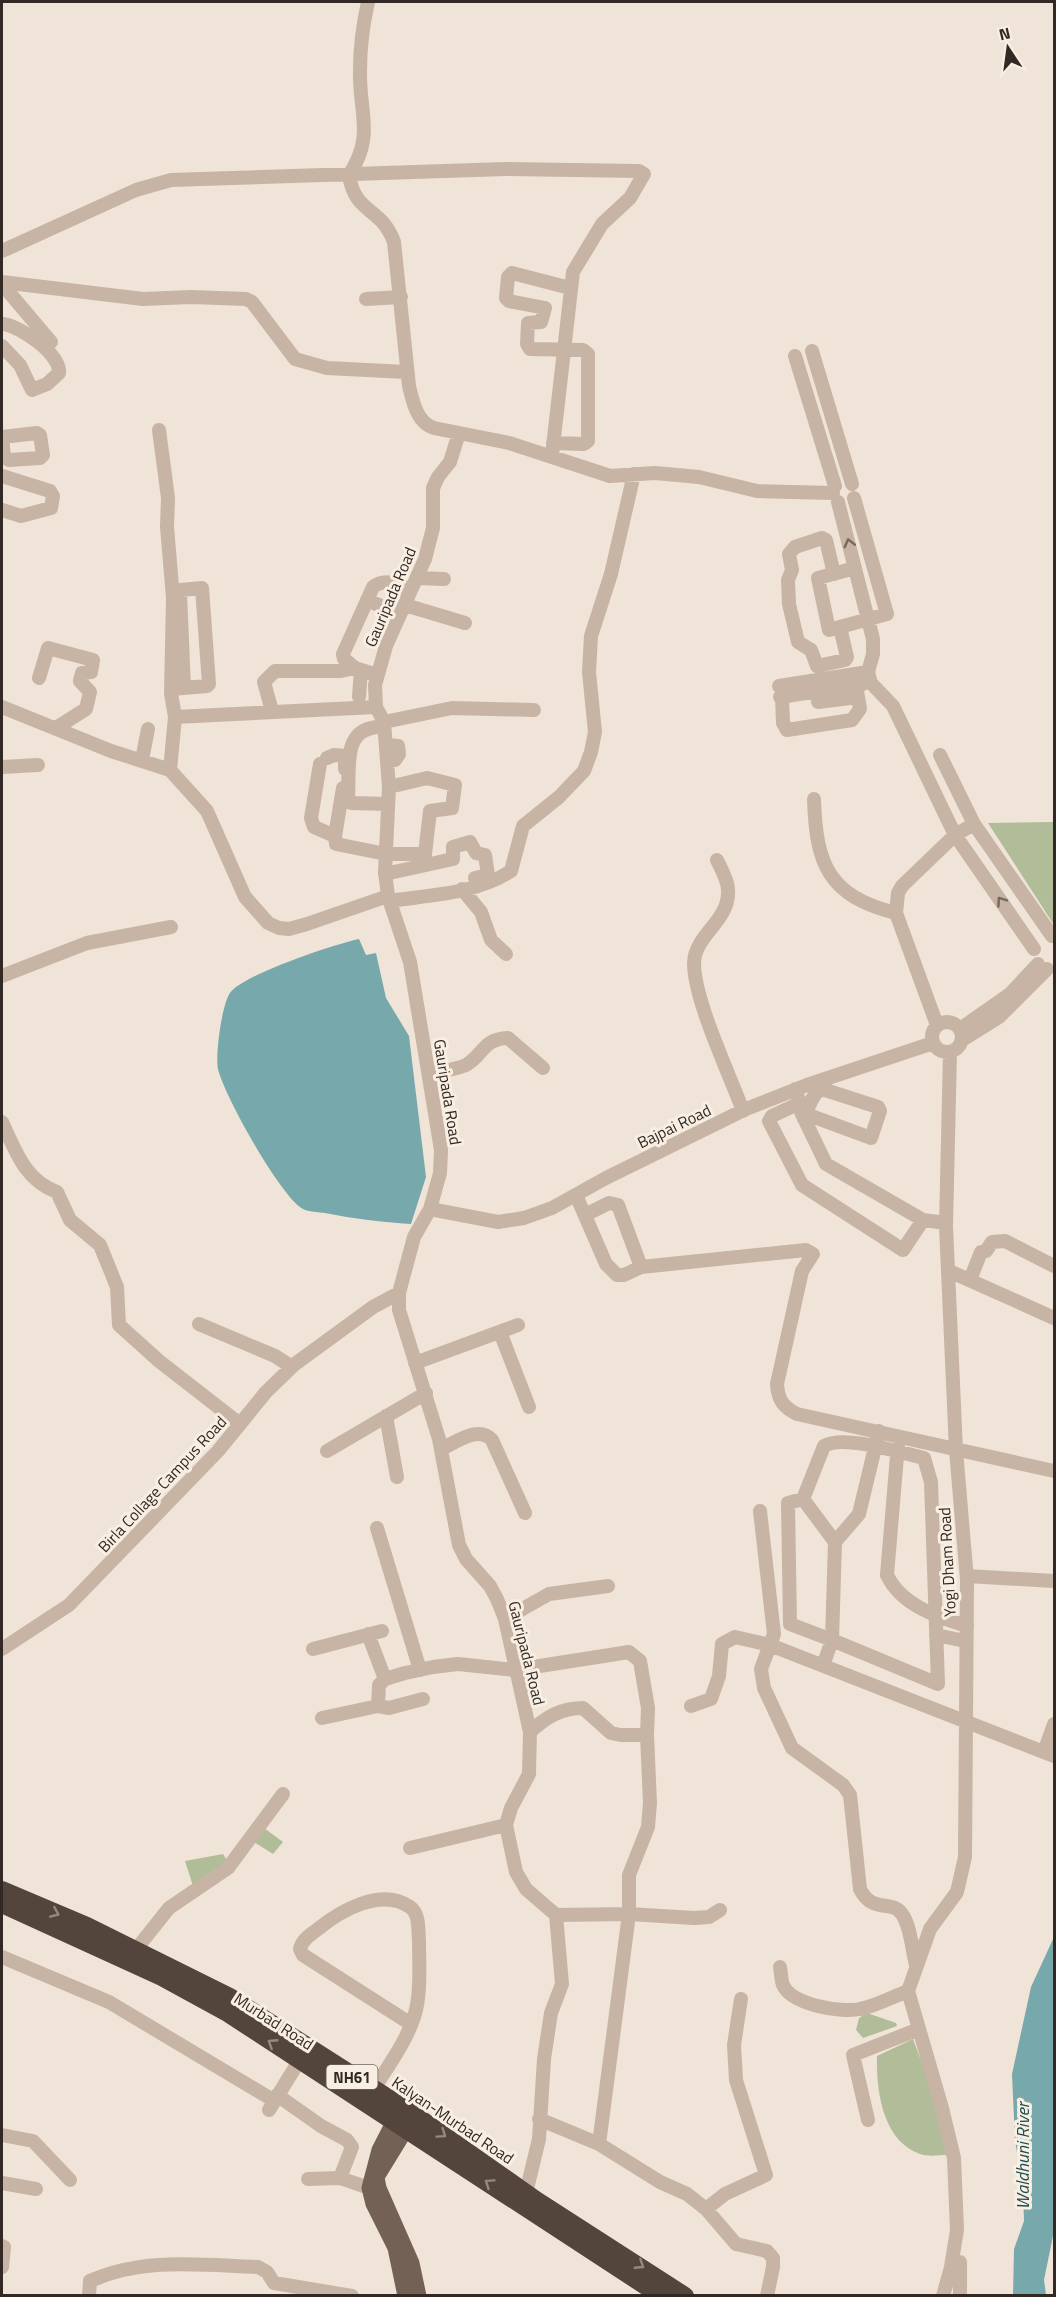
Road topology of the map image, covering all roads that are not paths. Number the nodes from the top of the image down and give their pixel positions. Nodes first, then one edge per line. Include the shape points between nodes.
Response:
1 (368, 2) edge
2 (349, 175) junction
3 (2, 251) edge
4 (2, 283) edge
5 (570, 288) junction
6 (398, 293) junction
7 (366, 299) dead end
8 (2, 324) edge
9 (51, 342) dead end
10 (2, 346) edge
11 (563, 351) junction
12 (812, 351) dead end
13 (795, 356) dead end
14 (406, 372) junction
15 (159, 430) dead end
16 (459, 433) junction
17 (552, 449) junction
18 (634, 474) junction
19 (2, 476) edge
20 (853, 491) junction
21 (836, 494) junction
22 (2, 510) edge
23 (855, 568) junction
24 (834, 574) junction
25 (444, 579) dead end
26 (420, 581) junction
27 (367, 600) junction
28 (406, 601) junction
29 (386, 608) dead end
30 (868, 620) junction
31 (465, 623) dead end
32 (840, 627) junction
33 (358, 669) junction
34 (377, 675) junction
35 (870, 677) junction
36 (39, 678) dead end
37 (827, 684) junction
38 (178, 688) junction
39 (857, 691) junction
40 (781, 696) junction
41 (359, 697) dead end
42 (2, 706) edge
43 (376, 707) junction
44 (534, 710) dead end
45 (272, 711) junction
46 (176, 717) junction
47 (384, 724) junction
48 (56, 728) junction
49 (148, 729) dead end
50 (940, 755) dead end
51 (142, 760) junction
52 (38, 765) dead end
53 (2, 767) edge
54 (170, 770) junction
55 (389, 788) junction
56 (814, 799) dead end
57 (388, 804) junction
58 (974, 824) junction
59 (955, 834) junction
60 (335, 836) junction
61 (386, 854) junction
62 (717, 860) dead end
63 (385, 874) junction
64 (459, 886) junction
65 (389, 898) junction
66 (896, 913) junction
67 (171, 927) dead end
68 (1053, 936) edge
69 (1034, 949) junction
70 (506, 954) dead end
71 (1047, 967) edge
72 (2, 976) edge
73 (937, 1025) junction
74 (961, 1035) junction
75 (933, 1043) junction
76 (950, 1052) junction
77 (543, 1068) dead end
78 (429, 1074) junction
79 (795, 1089) junction
80 (743, 1111) junction
81 (802, 1113) junction
82 (2, 1122) edge
83 (576, 1195) junction
84 (430, 1209) junction
85 (585, 1215) junction
86 (923, 1220) junction
87 (946, 1223) junction
88 (1054, 1266) edge
89 (641, 1267) junction
90 (949, 1271) junction
91 (970, 1280) junction
92 (399, 1293) junction
93 (1054, 1318) edge
94 (199, 1324) dead end
95 (518, 1325) dead end
96 (500, 1332) junction
97 (415, 1363) junction
98 (292, 1367) junction
99 (426, 1393) junction
100 (529, 1407) dead end
101 (386, 1416) junction
102 (240, 1424) junction
103 (879, 1431) junction
104 (899, 1436) junction
105 (875, 1446) junction
106 (441, 1449) junction
107 (956, 1450) junction
108 (327, 1451) dead end
109 (897, 1452) junction
110 (1054, 1470) edge
111 (397, 1477) dead end
112 (803, 1499) junction
113 (760, 1511) dead end
114 (525, 1513) dead end
115 (377, 1528) dead end
116 (835, 1542) junction
117 (967, 1576) junction
118 (1054, 1581) edge
119 (608, 1586) dead end
120 (935, 1616) junction
121 (505, 1619) junction
122 (967, 1626) junction
123 (936, 1635) junction
124 (829, 1639) junction
125 (965, 1641) junction
126 (770, 1645) junction
127 (313, 1649) dead end
128 (2, 1650) edge
129 (819, 1664) junction
130 (420, 1670) junction
131 (514, 1670) junction
132 (385, 1679) junction
133 (423, 1699) dead end
134 (378, 1706) junction
135 (691, 1706) dead end
136 (322, 1718) dead end
137 (965, 1721) junction
138 (1054, 1724) edge
139 (530, 1732) junction
140 (647, 1734) junction
141 (1049, 1754) edge
142 (283, 1794) dead end
143 (506, 1825) junction
144 (410, 1848) dead end
145 (2, 1890) edge
146 (2, 1904) edge
147 (720, 1910) dead end
148 (629, 1914) junction
149 (556, 1915) junction
150 (131, 1955) junction
151 (2, 1957) edge
152 (916, 1965) junction
153 (780, 1967) dead end
154 (908, 1991) junction
155 (741, 1999) dead end
156 (411, 2024) junction
157 (919, 2029) junction
158 (927, 2054) junction
159 (299, 2061) junction
160 (373, 2090) junction
161 (273, 2102) junction
162 (404, 2119) junction
163 (539, 2119) junction
164 (868, 2120) dead end
165 (2, 2135) edge
166 (599, 2144) junction
167 (340, 2178) junction
168 (308, 2179) dead end
169 (70, 2180) dead end
170 (2, 2183) edge
171 (369, 2188) junction
172 (36, 2189) dead end
173 (525, 2199) junction
174 (706, 2210) junction
175 (391, 2226) junction
176 (2, 2246) edge
177 (2, 2267) edge
178 (89, 2295) edge
179 (352, 2295) edge
180 (405, 2295) edge
181 (419, 2295) edge
182 (661, 2295) edge
183 (685, 2295) edge
184 (767, 2295) edge
185 (943, 2295) edge
186 (960, 2295) edge

1 - 2 street via 360,73 364,144
2 - 3 street via 163,182 136,190
2 - 5 street via 506,169 644,174 630,198 602,224 589,244 573,272
2 - 6 street via 356,200 384,220 390,231 398,268
4 - 9 street
4 - 14 street via 143,299 246,299 295,359 327,368
5 - 11 street
5 - 11 street via 512,273 508,277 509,301 545,308 542,321 528,323 530,349
6 - 7 street
6 - 14 street
8 - 10 street via 12,325 33,338 58,364 59,373 32,390 20,365
11 - 17 street
11 - 17 street via 584,350 588,354 588,441
12 - 20 street
13 - 21 street
14 - 16 street via 415,409 425,424
15 - 38 street via 168,498
16 - 17 street
16 - 26 street, Gauripada Road via 450,462 434,489 433,528
17 - 18 street via 610,476
18 - 21 street via 699,477 757,491
18 - 64 street via 611,574 591,636 589,672 595,732 584,771 560,797 523,826 511,872 499,879
19 - 22 street via 50,491 53,496 51,508 27,516
20 - 21 street via 844,482
20 - 21 street via 849,503
20 - 30 street via 887,614
23 -> 21 street
23 - 24 street
23 - 30 street
24 - 32 street via 816,582 827,627
24 - 32 street via 826,540 822,538 795,547 789,554 789,604 798,642 811,651 817,666 847,657
25 - 26 street
26 - 28 street, Gauripada Road
27 - 28 street via 373,587 384,582 402,585
27 - 29 street
27 - 33 street via 343,654
28 - 31 street
28 - 34 street, Gauripada Road
30 - 32 street
30 - 35 street via 873,654
33 - 34 street
33 - 41 street
33 - 45 street via 271,673 264,682
34 - 43 street, Gauripada Road
35 - 37 street
35 - 39 street
35 - 59 street via 893,706
36 - 48 street via 48,648 93,660 92,672 82,673 80,681 90,692 86,709
37 - 39 street
37 - 40 street
38 - 38 street via 209,684 202,588 180,593
38 - 46 street
39 - 40 street via 812,702
39 - 40 street via 860,709 852,720 787,730
42 - 48 street
43 - 45 street
43 - 47 street, Gauripada Road
44 - 47 street via 452,708
45 - 46 street
46 - 54 street
47 - 55 street, Gauripada Road
47 - 57 street via 362,729 353,739 348,799 351,803
48 - 51 street
49 - 51 street
50 - 58 street
51 - 54 street
52 - 53 street
54 - 65 street via 207,811 245,897 268,923 289,929
55 - 57 street, Gauripada Road
55 - 61 street via 427,778 455,785 452,808 430,811 427,852
56 - 66 street via 816,837 821,859 830,874 870,906
57 - 61 street, Gauripada Road
58 - 59 street
58 - 68 street
59 - 66 street via 902,886
69 -> 59 street
60 - 60 street via 320,832 311,818 324,761 334,755 346,758
60 - 61 street via 336,844
61 - 63 street, Gauripada Road
62 - 80 street via 728,889 726,909 697,946 696,986
63 - 64 street via 453,859 453,847 470,842 476,854 485,855 488,875
63 - 65 street, Gauripada Road
64 - 65 street
64 - 70 street via 481,912 491,940
65 - 78 street, Gauripada Road via 410,962
66 - 73 street
67 - 72 street via 87,943
68 - 69 street via 1043,938
69 - 71 street
71 - 74 street via 999,1017
73 - 74 street via 947,1022
73 - 75 street via 932,1033
74 - 76 street via 958,1048
75 - 76 street via 940,1051
75 - 79 street, Bajpai Road
76 - 87 street, Yogi Dham Road
77 - 78 street via 508,1038 488,1042 466,1065
78 - 84 street, Gauripada Road via 441,1150 440,1173
79 - 80 street, Bajpai Road
79 - 81 street
80 - 83 street, Bajpai Road
81 - 81 street via 822,1089 878,1107 880,1111 871,1138
81 - 86 street via 826,1164
81 - 86 street via 772,1116 769,1121 802,1185 899,1249 906,1248
82 - 102 street via 20,1160 40,1186 57,1192 70,1220 100,1245 117,1287 120,1325
83 - 84 street, Bajpai Road via 524,1218 498,1222
83 - 85 street
84 - 92 street, Gauripada Road via 414,1237
85 - 89 street via 606,1264 617,1275
85 - 89 street via 609,1203 618,1205
86 - 87 street
87 - 90 street, Yogi Dham Road
88 - 91 street via 1005,1241 992,1242 981,1252
89 - 103 street via 806,1250 813,1254 802,1271 777,1397 785,1408 797,1414
90 - 91 street
90 - 107 street, Yogi Dham Road
91 - 93 street
92 - 97 street, Gauripada Road via 399,1310
92 - 98 street, Birla Collage Campus Road via 373,1307
94 - 98 street
95 - 96 street
96 - 97 street
96 - 100 street
97 - 99 street, Gauripada Road
98 - 102 street, Birla Collage Campus Road
99 - 101 street
99 - 106 street, Gauripada Road
101 - 108 street
101 - 111 street
102 - 128 street, Birla Collage Campus Road via 69,1605
103 - 104 street
103 - 105 street
104 - 107 street
104 - 109 street
105 - 109 street
105 - 112 street via 831,1442 824,1446
105 - 116 street via 859,1514
106 - 114 street via 475,1433 487,1435
106 - 121 street, Gauripada Road via 459,1545 490,1586
107 - 110 street
107 - 117 street, Yogi Dham Road
109 - 120 street via 924,1458 929,1469
109 - 120 street via 887,1575 894,1590
112 - 116 street
112 - 124 street via 788,1503 790,1624
113 - 126 street via 774,1634
115 - 130 street
116 - 124 street
117 - 118 street
117 - 122 street, Yogi Dham Road
119 - 121 street via 549,1594
120 - 122 street
120 - 123 street
121 - 131 street, Gauripada Road
122 - 125 street, Yogi Dham Road
123 - 124 street via 938,1684
123 - 125 street
124 - 129 street
125 - 137 street, Yogi Dham Road
126 - 129 street
126 - 135 street via 735,1637 726,1640 711,1699
126 - 152 street via 761,1669 764,1688 780,1727 792,1748 843,1785 850,1795 860,1889 873,1905 895,1909 902,1915
127 - 132 street via 375,1632
129 - 137 street
130 - 131 street via 458,1664
130 - 132 street
131 - 139 street, Gauripada Road
131 - 140 street via 620,1653 636,1655 644,1677
132 - 134 street via 379,1684
133 - 134 street via 389,1708
134 - 136 street
137 - 141 street
137 - 152 street, Yogi Dham Road via 965,1857 957,1892 930,1929
138 - 141 street
139 - 140 street via 544,1719 583,1708 611,1732 621,1736
139 - 143 street, Gauripada Road via 529,1773
140 - 148 street via 648,1827 628,1875
142 - 150 street via 228,1868 169,1908
143 - 144 street
143 - 149 street via 516,1872 526,1889
145 -> 150 highway, Kalyan-Murbad Road / NH61
146 - 150 highway, Murbad Road / NH61
147 - 148 street via 702,1918
148 - 149 street
148 - 166 street
149 - 163 street via 562,1984 551,2013
159 -> 150 highway, Murbad Road / NH61
150 - 160 highway, Kalyan-Murbad Road / NH61 via 230,1996
151 - 161 street via 109,2002
152 - 154 street, Yogi Dham Road
153 - 154 street via 783,1986 792,1995 844,2011 861,2009
154 - 157 street
155 - 174 street via 734,2045 736,2080 766,2175 725,2194
156 - 156 street via 303,1955 302,1942 354,1905 389,1900 411,1907 418,1921 419,1951 417,2005
156 - 160 street
157 - 158 street
157 - 164 street via 853,2055
158 - 185 street via 949,2135 956,2185 957,2229
158 - 186 street via 937,2064 958,2137 964,2179
159 - 161 street
159 - 162 highway, Murbad Road / NH61
160 - 162 highway, Kalyan-Murbad Road / NH61
161 - 167 street via 347,2140 352,2147
162 - 171 main road via 379,2150
162 - 173 highway, Kalyan-Murbad Road / NH61
162 - 175 main road via 377,2177
163 - 166 street
163 - 173 street via 539,2139
165 - 169 street via 33,2141
166 - 174 street via 687,2194
167 - 168 street
167 - 171 street
170 - 172 street
171 - 175 main road via 373,2204
173 - 182 highway, NH61
173 -> 183 highway, Kalyan-Murbad Road / NH61
174 - 184 street via 736,2244 766,2251 773,2258
175 - 180 main road
175 - 181 main road via 412,2263
176 - 177 street
178 - 179 street via 90,2281 130,2268 162,2264 258,2267 274,2283

